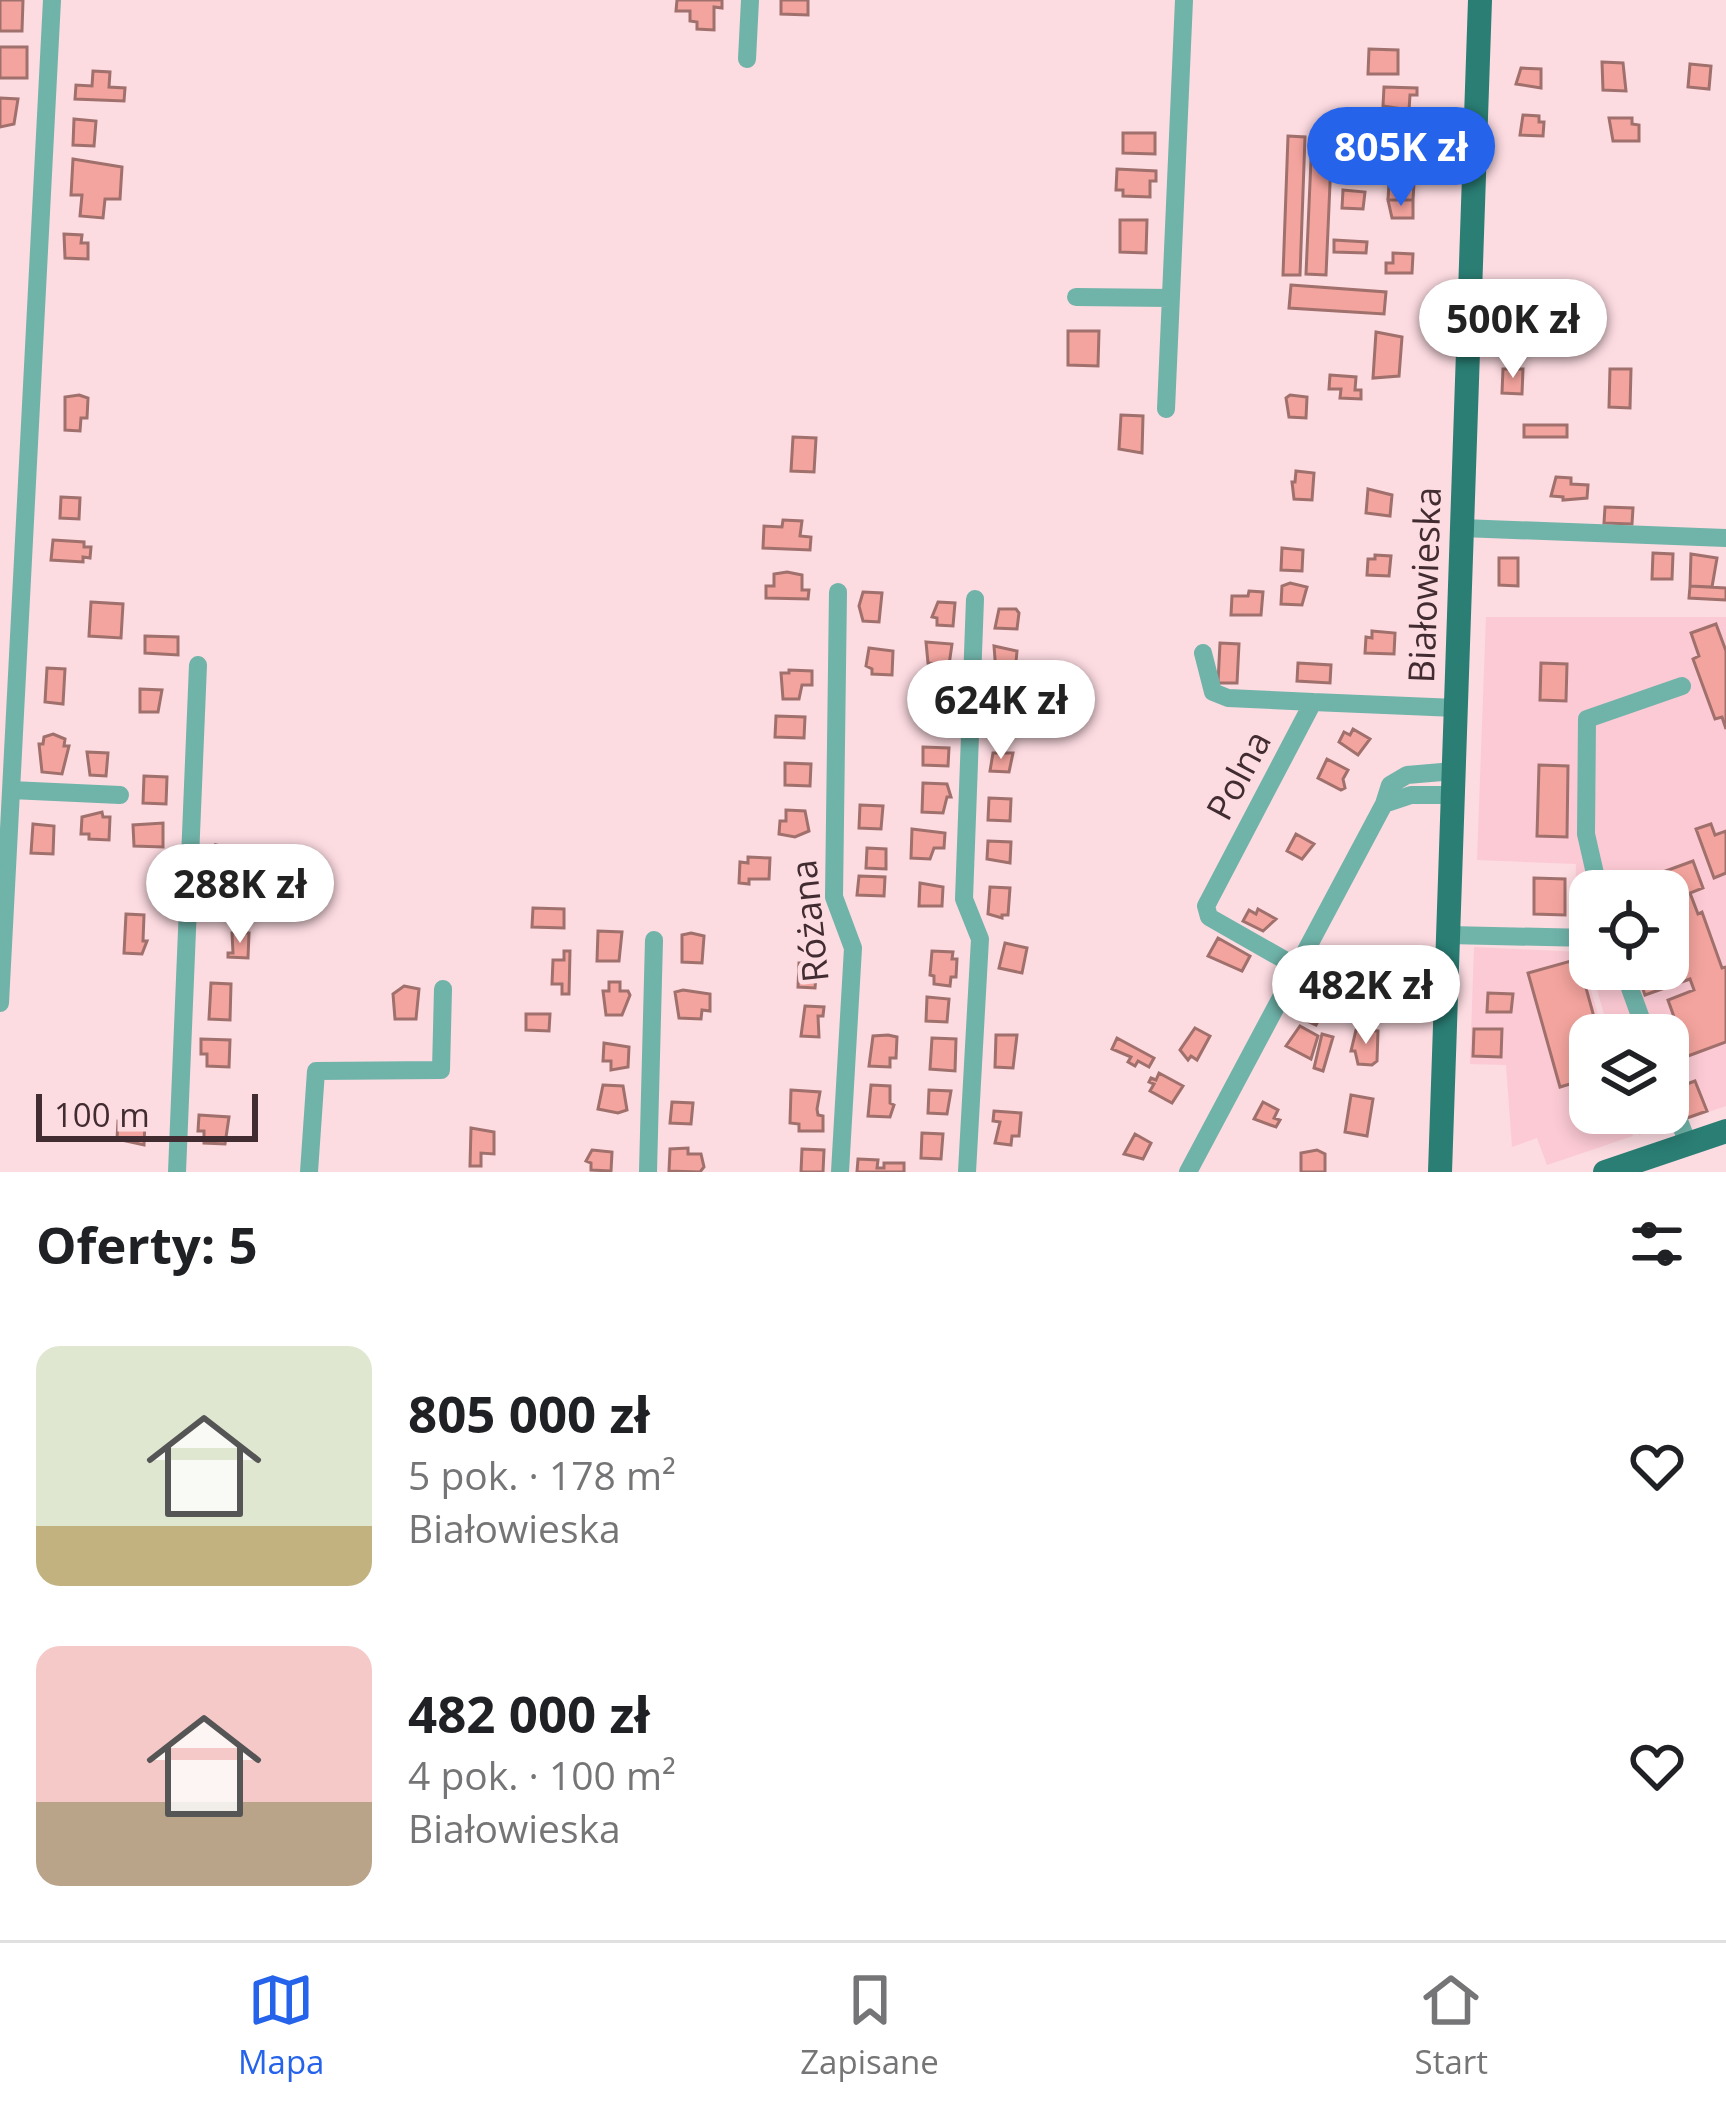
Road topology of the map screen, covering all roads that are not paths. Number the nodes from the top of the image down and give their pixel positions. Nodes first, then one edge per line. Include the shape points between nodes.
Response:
1 (52, 0) edge
2 (750, 0) edge
3 (1184, 0) edge
4 (1480, 0) edge
5 (748, 59) dead end
6 (1076, 297) dead end
7 (1171, 298) junction
8 (1166, 409) dead end
9 (1462, 528) junction
10 (1726, 538) edge
11 (838, 592) dead end
12 (975, 599) dead end
13 (1203, 653) dead end
14 (198, 665) dead end
15 (1682, 686) dead end
16 (1313, 702) junction
17 (1456, 708) junction
18 (1453, 783) junction
19 (11, 790) junction
20 (120, 795) dead end
21 (1594, 870) edge
22 (1448, 935) junction
23 (1569, 938) edge
24 (654, 940) dead end
25 (1297, 967) junction
26 (443, 989) dead end
27 (0, 1003) edge
28 (1726, 1131) edge
29 (1684, 1134) edge
30 (1688, 1144) junction
31 (177, 1172) edge
32 (309, 1172) edge
33 (648, 1172) edge
34 (840, 1172) edge
35 (967, 1172) edge
36 (1188, 1172) edge
37 (1440, 1172) edge
38 (1605, 1172) edge

1 - 19 street
2 - 5 street
3 - 7 street
4 - 9 main road, Białowieska
6 - 7 street
7 - 8 street
9 - 10 street
9 - 17 main road, Białowieska
11 - 34 street, Różana via 834,897 853,948
12 - 35 street via 964,899 980,939
13 - 16 street via 1213,692
14 - 31 street
15 - 21 street via 1587,719 1586,834
16 - 17 street, Polna
16 - 25 street, Polna via 1206,906 1209,917
17 - 18 main road, Białowieska
18 - 22 main road, Białowieska
18 - 25 street via 1384,805
19 - 20 street
19 - 27 street
22 - 23 street
22 - 37 main road, Białowieska
24 - 33 street
25 - 36 street
26 - 32 street via 441,1070 316,1071
28 - 30 main road
29 - 30 street
30 - 38 main road

